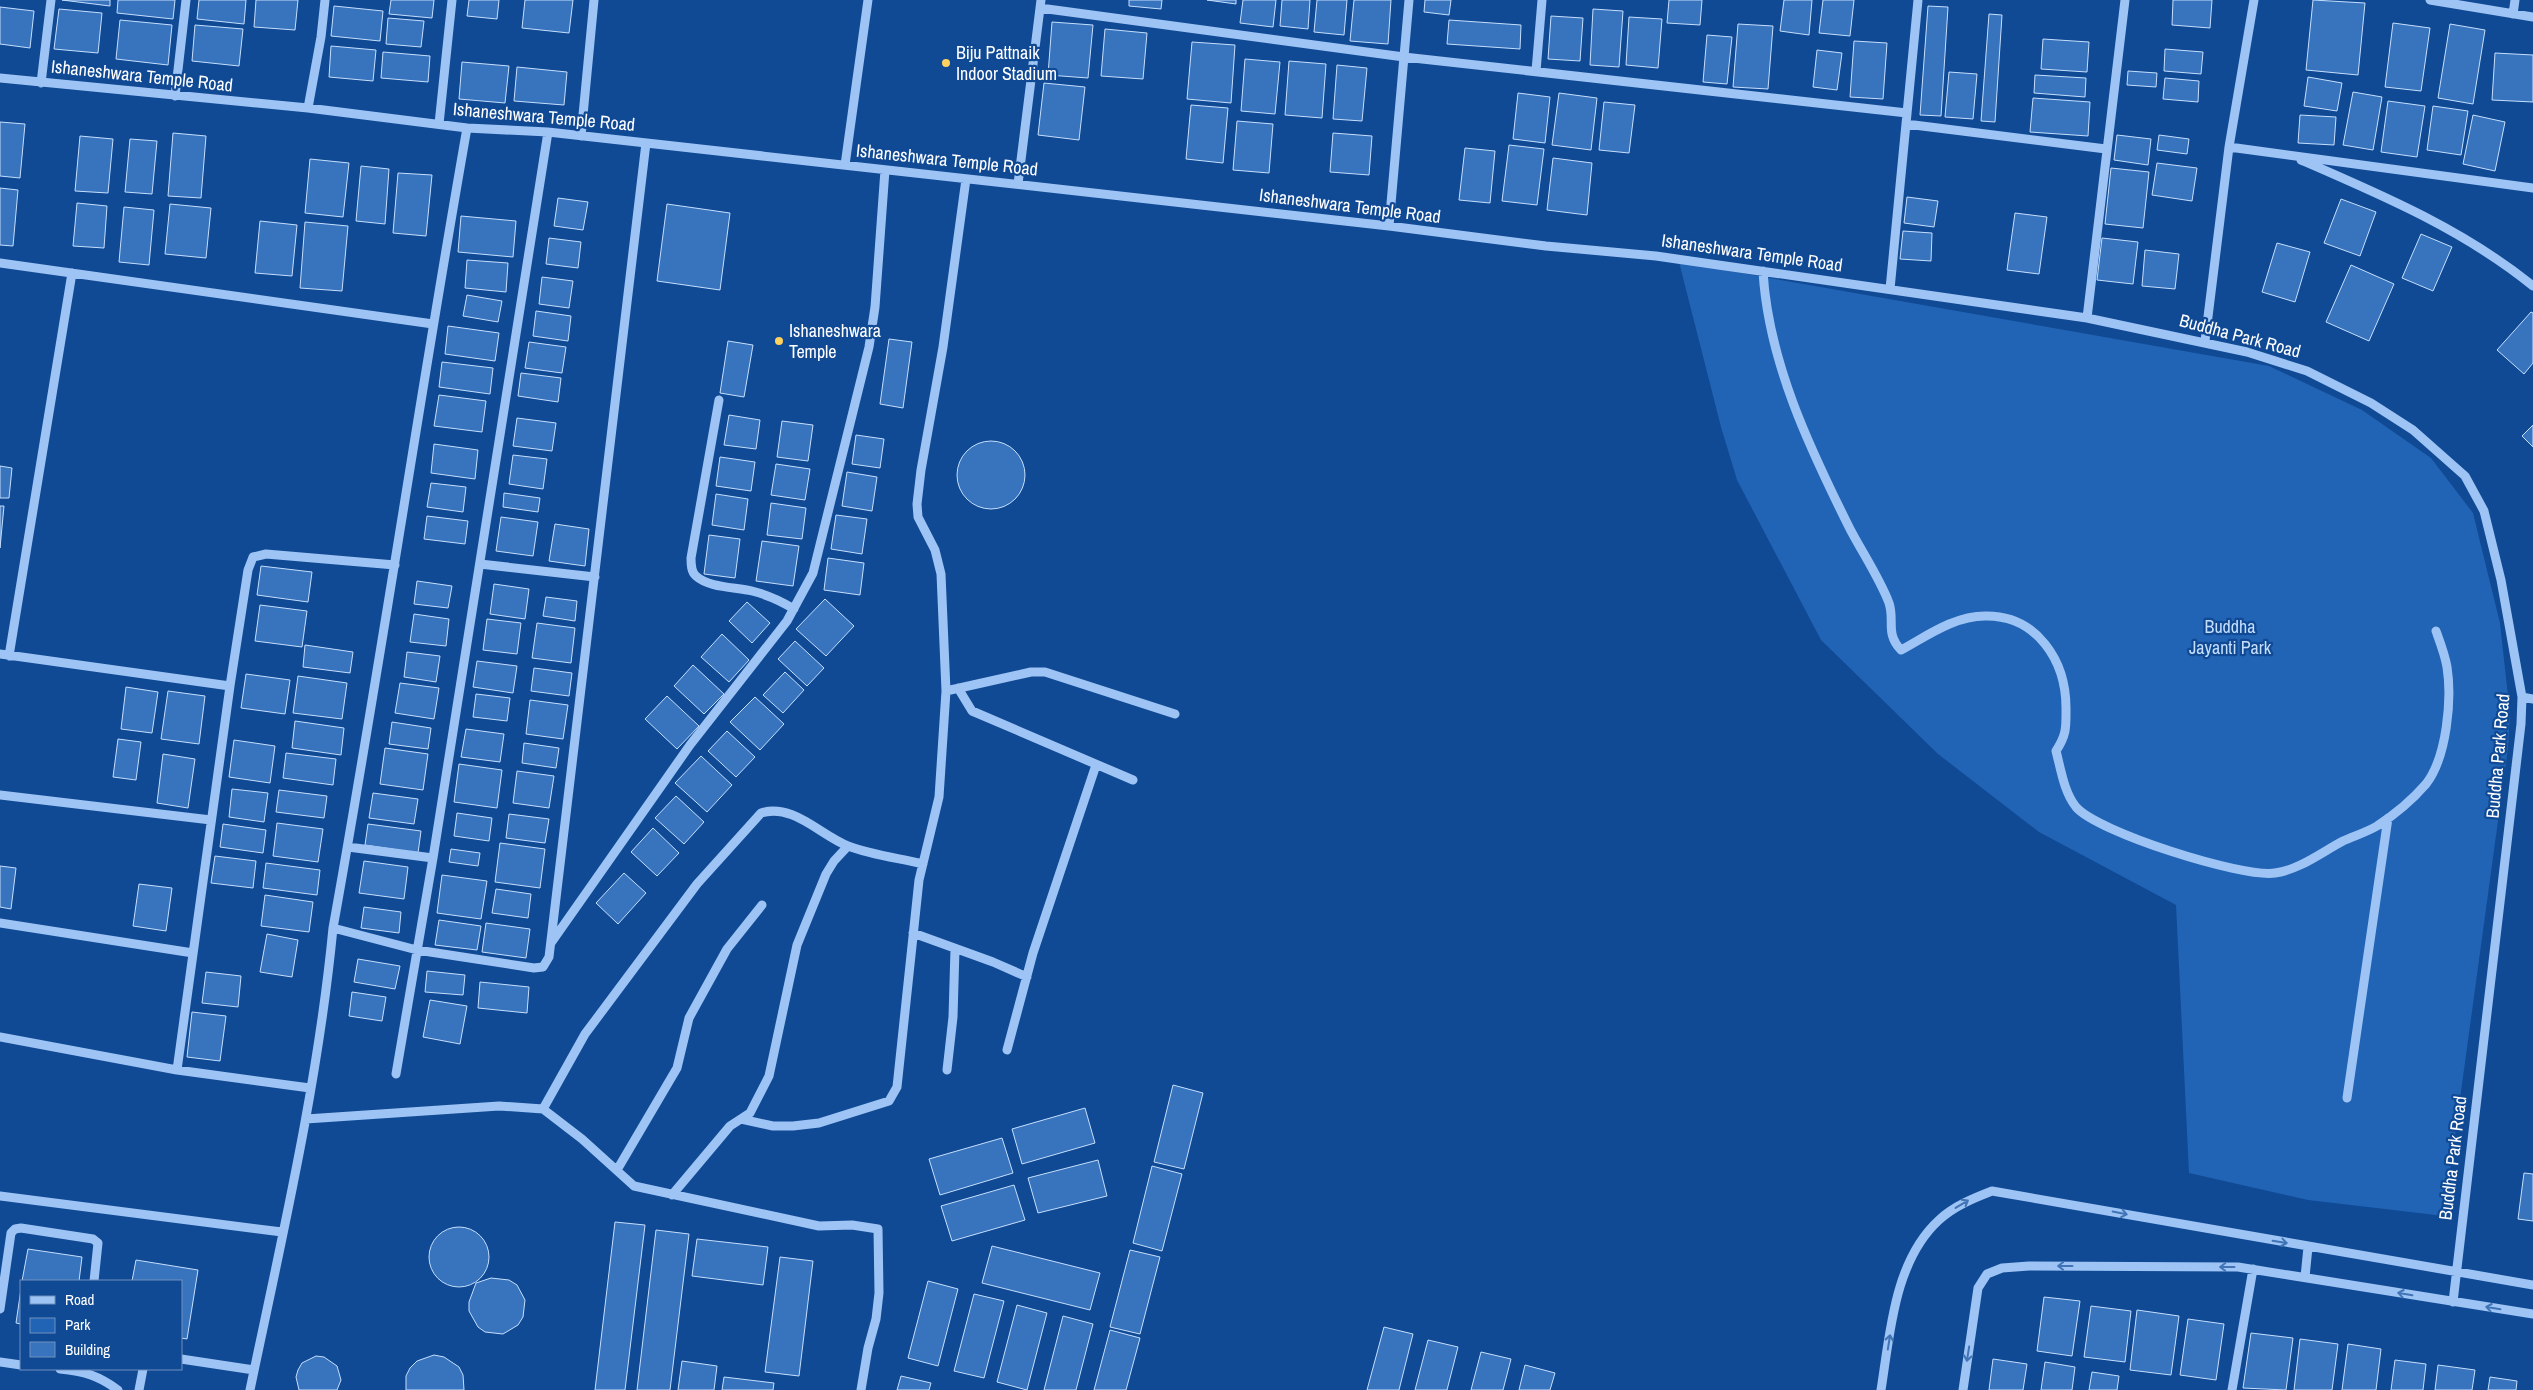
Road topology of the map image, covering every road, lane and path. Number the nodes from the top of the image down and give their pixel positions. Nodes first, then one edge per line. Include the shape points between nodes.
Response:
1 (52, 0) edge
2 (186, 0) edge
3 (326, 0) edge
4 (452, 0) edge
5 (594, 0) edge
6 (868, 0) edge
7 (1409, 0) edge
8 (1542, 0) edge
9 (1918, 0) edge
10 (2125, 0) edge
11 (2254, 0) edge
12 (2430, 0) edge
13 (2515, 0) edge
14 (1040, 4) edge
15 (2513, 14) junction
16 (2533, 17) edge
17 (1404, 57) junction
18 (1536, 71) junction
19 (0, 78) edge
20 (41, 83) junction
21 (175, 96) junction
22 (308, 108) junction
23 (1907, 113) junction
24 (439, 124) junction
25 (1906, 124) junction
26 (467, 128) junction
27 (548, 132) junction
28 (580, 136) junction
29 (646, 143) junction
30 (2229, 147) junction
31 (2106, 149) junction
32 (2290, 154) junction
33 (846, 165) junction
34 (885, 170) junction
35 (966, 179) junction
36 (1018, 184) junction
37 (2533, 188) edge
38 (1389, 226) junction
39 (0, 263) edge
40 (1763, 271) junction
41 (72, 273) junction
42 (2533, 286) edge
43 (1890, 289) junction
44 (2087, 318) junction
45 (432, 324) junction
46 (2205, 341) junction
47 (719, 400) dead end
48 (480, 564) junction
49 (395, 565) junction
50 (595, 577) junction
51 (794, 609) junction
52 (2436, 631) dead end
53 (5, 655) edge
54 (230, 686) junction
55 (958, 688) junction
56 (946, 691) junction
57 (2522, 697) junction
58 (2533, 699) edge
59 (1175, 714) dead end
60 (1096, 765) junction
61 (1133, 780) dead end
62 (0, 795) edge
63 (2388, 818) junction
64 (211, 820) junction
65 (848, 846) junction
66 (348, 848) junction
67 (433, 858) junction
68 (923, 864) junction
69 (762, 905) dead end
70 (0, 923) edge
71 (333, 928) junction
72 (913, 934) junction
73 (550, 945) junction
74 (956, 949) junction
75 (417, 950) junction
76 (193, 953) junction
77 (1027, 977) junction
78 (0, 1037) edge
79 (1007, 1050) dead end
80 (177, 1070) junction
81 (947, 1070) dead end
82 (396, 1074) dead end
83 (310, 1088) junction
84 (2347, 1098) dead end
85 (544, 1109) junction
86 (306, 1119) junction
87 (741, 1119) junction
88 (617, 1170) junction
89 (672, 1194) junction
90 (0, 1196) edge
91 (282, 1232) junction
92 (2308, 1247) junction
93 (2252, 1269) junction
94 (2456, 1272) junction
95 (2304, 1278) junction
96 (94, 1280) edge
97 (2533, 1285) edge
98 (2453, 1302) junction
99 (0, 1309) edge
100 (2533, 1314) edge
101 (182, 1359) edge
102 (0, 1362) edge
103 (20, 1364) edge
104 (83, 1370) edge
105 (143, 1370) edge
106 (254, 1370) junction
107 (118, 1390) edge
108 (139, 1390) edge
109 (250, 1390) edge
110 (861, 1390) edge
111 (1881, 1390) edge
112 (1963, 1390) edge
113 (2232, 1390) edge

1 - 20 street
2 - 21 street
3 - 22 street
4 - 24 street
5 - 28 street
6 - 33 street
7 - 17 street
8 - 18 street
9 - 23 street
10 - 31 street
11 - 30 street
12 - 15 street
13 - 15 street
14 - 17 street
14 - 36 street
15 - 16 street
17 - 18 street
17 - 38 street
18 - 23 street
19 - 20 street, Ishaneshwara Temple Road
20 - 21 street, Ishaneshwara Temple Road
21 - 22 street, Ishaneshwara Temple Road
22 - 24 street, Ishaneshwara Temple Road
23 - 25 street
24 - 26 street, Ishaneshwara Temple Road
25 - 31 street
25 - 43 street
26 - 27 street, Ishaneshwara Temple Road
26 - 45 street
27 - 28 street, Ishaneshwara Temple Road
27 - 48 street
28 - 29 street, Ishaneshwara Temple Road
29 - 33 street, Ishaneshwara Temple Road
29 - 50 street
30 - 32 street
30 - 46 street
31 - 44 street
32 - 37 street
32 - 42 street via 2393,199 2454,232
33 - 34 street, Ishaneshwara Temple Road
34 - 35 street, Ishaneshwara Temple Road
34 - 51 street via 869,347 813,573
35 - 36 street, Ishaneshwara Temple Road
35 - 56 street via 917,504 918,517 935,550 940,574
36 - 38 street, Ishaneshwara Temple Road
38 - 40 street, Ishaneshwara Temple Road
39 - 41 street
40 - 43 street, Ishaneshwara Temple Road
40 - 63 street via 1765,306 1774,343 1795,402 1824,477 1890,605 1890,631 1896,644 1901,650 1964,618 1987,616 2011,621 2036,634 2052,651 2062,674 2066,692 2066,736 2056,751 2068,795 2077,809 2094,820 2194,860 2274,874 2295,867
41 - 45 street
41 - 53 street
43 - 44 street, Buddha Park Road
44 - 46 street, Buddha Park Road
45 - 49 street
46 - 57 street, Buddha Park Road via 2307,371 2371,403 2413,430 2464,476 2484,510 2501,580
47 - 51 street via 691,558 692,569 696,577 711,583 759,593
48 - 50 street
48 - 67 street
49 - 54 street via 266,554 253,557 248,570
49 - 66 street
50 - 73 street
51 - 73 street via 690,745
52 - 63 street via 2447,666 2446,729 2426,783
53 - 54 street
54 - 64 street
55 - 56 street
55 - 59 street via 1045,672
55 - 60 street via 972,711
56 - 68 street via 939,797
57 - 58 street
57 - 94 street, Buddha Park Road
60 - 61 street
60 - 77 street
62 - 64 street
63 - 84 street
64 - 76 street
65 - 68 street
65 - 85 street via 786,812 772,810 761,813 697,884 585,1034
65 - 87 street via 826,874 797,945 769,1076 750,1112
66 - 67 street
66 - 71 street
67 - 75 street
68 - 72 street
69 - 88 street via 727,949 689,1018 676,1068
70 - 76 street
71 - 75 street
71 - 83 street via 328,981
72 - 74 street
72 - 87 street via 895,1095 889,1101 820,1123 773,1126
73 - 75 street via 543,967 534,968
74 - 77 street
74 - 81 street
75 - 82 street
76 - 80 street
77 - 79 street
78 - 80 street
80 - 83 street
83 - 86 street
85 - 86 street via 499,1106
85 - 88 street
86 - 91 street
87 - 89 street via 730,1126
88 - 89 street via 634,1186
89 - 110 street via 820,1226 852,1225 878,1229 879,1293
90 - 91 street
91 - 106 street
92 - 94 street
92 - 95 street
111 -> 92 street via 1906,1269 1918,1246 1938,1220 1966,1202 1992,1191
93 - 95 street
93 -> 112 street via 2029,1266 2002,1268 1987,1274 1978,1288
93 - 113 street
94 - 97 street
94 - 98 street, Buddha Park Road
98 -> 95 street
96 - 99 street via 98,1243 93,1239 14,1229
100 -> 98 street
101 - 106 street
102 - 103 street
104 - 107 street
105 - 108 street
106 - 109 street

